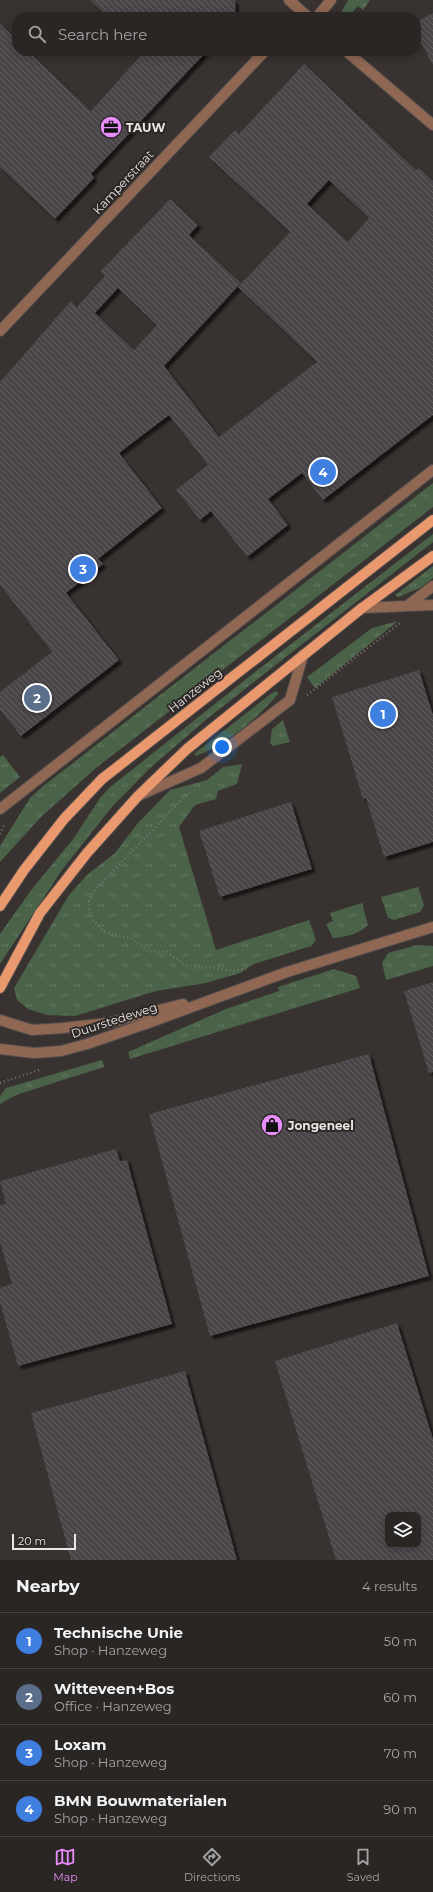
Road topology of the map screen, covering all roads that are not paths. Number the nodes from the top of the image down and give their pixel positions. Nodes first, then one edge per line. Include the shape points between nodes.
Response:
1 (289, 0) edge
2 (331, 0) edge
3 (299, 12) edge
4 (321, 12) edge
5 (260, 56) edge
6 (352, 56) edge
7 (431, 127) edge
8 (0, 331) edge
9 (433, 470) edge
10 (433, 520) edge
11 (433, 556) edge
12 (433, 586) edge
13 (433, 605) edge
14 (407, 606) junction
15 (362, 608) junction
16 (303, 655) junction
17 (138, 796) junction
18 (0, 809) edge
19 (0, 906) edge
20 (433, 927) edge
21 (0, 988) edge
22 (232, 991) junction
23 (0, 1020) edge
24 (0, 1049) edge

1 - 3 street
2 - 4 street
5 - 8 street, Kamperstraat
6 - 7 street
9 - 18 street
10 - 19 main road, Hanzeweg via 102,779 64,818
11 - 15 main road
12 - 14 street
13 - 14 street
14 - 15 street
15 - 16 main road
16 - 17 main road via 187,749
16 - 17 street via 290,700 201,768
17 - 21 main road via 87,853 40,913
20 - 22 street, Duurstedeweg
22 - 23 street, Duurstedeweg via 93,1025 32,1030
22 - 24 street, Duurstedeweg via 151,1022 61,1051 34,1053

